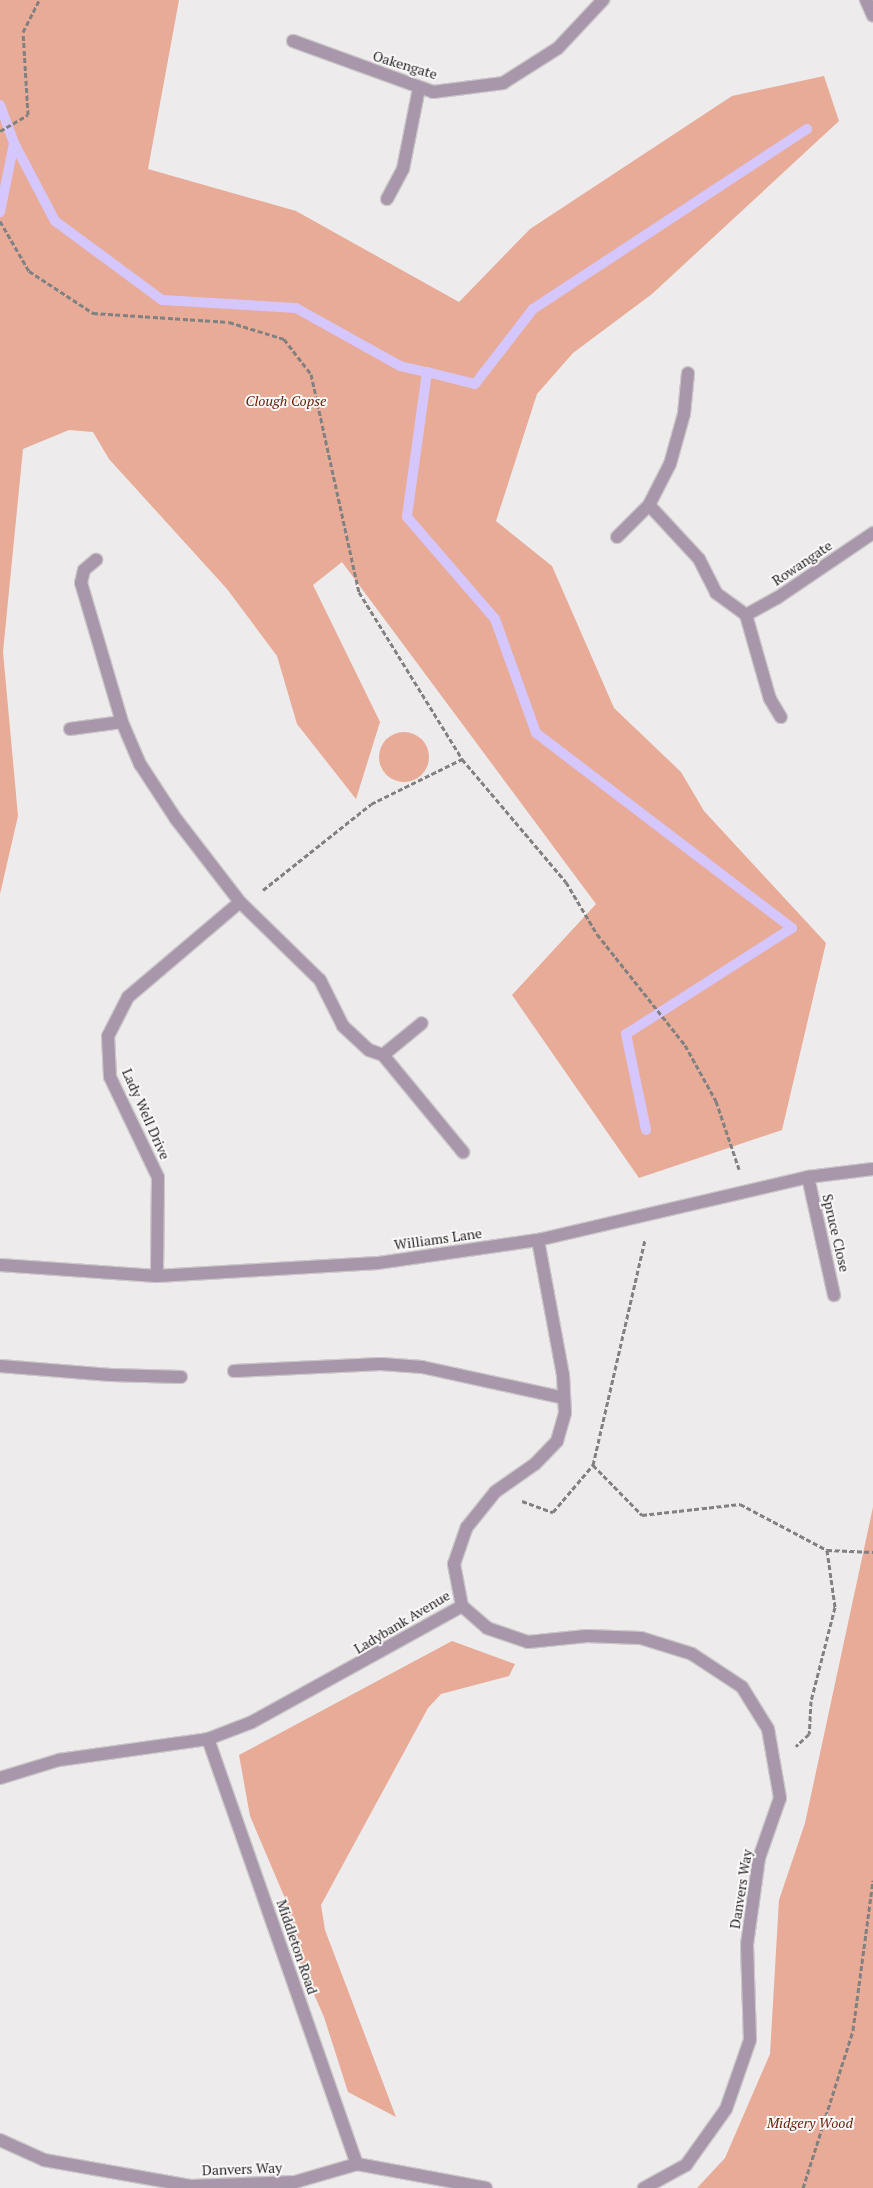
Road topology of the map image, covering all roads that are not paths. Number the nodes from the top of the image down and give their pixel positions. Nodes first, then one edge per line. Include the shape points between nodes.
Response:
1 (603, 0) edge
2 (866, 0) edge
3 (873, 16) edge
4 (292, 41) dead end
5 (419, 88) junction
6 (387, 199) dead end
7 (688, 373) dead end
8 (649, 505) junction
9 (873, 533) edge
10 (617, 538) dead end
11 (96, 560) dead end
12 (746, 615) junction
13 (781, 716) dead end
14 (122, 722) junction
15 (70, 729) dead end
16 (240, 902) junction
17 (422, 1023) dead end
18 (383, 1055) junction
19 (463, 1152) dead end
20 (873, 1169) edge
21 (808, 1177) junction
22 (538, 1240) junction
23 (0, 1265) edge
24 (157, 1276) junction
25 (834, 1295) dead end
26 (0, 1366) edge
27 (234, 1371) dead end
28 (181, 1377) dead end
29 (564, 1398) junction
30 (462, 1606) junction
31 (208, 1739) junction
32 (0, 1778) edge
33 (0, 2140) edge
34 (357, 2164) junction
35 (486, 2188) edge
36 (644, 2188) edge

1 - 5 street, Oakengate via 558,48 503,83 433,92
2 - 3 street
4 - 5 street, Oakengate
5 - 6 street via 402,169
7 - 8 street via 684,414 670,464
8 - 10 street
8 - 12 street via 699,559 716,593
9 - 12 street, Rowangate via 777,598
11 - 14 street via 84,570 81,584
12 - 13 street via 770,699
14 - 15 street
14 - 16 street via 140,764 176,819
16 - 18 street via 320,980 343,1026 369,1050
16 - 24 street, Lady Well Drive via 128,997 108,1036 110,1077 158,1176
17 - 18 street
18 - 19 street
20 - 21 street, Williams Lane
21 - 22 street, Williams Lane
21 - 25 street, Spruce Close
22 - 24 street, Williams Lane via 378,1263
22 - 29 street, Ladybank Avenue via 563,1376
23 - 24 street, Williams Lane
26 - 28 street
27 - 29 street via 381,1364 406,1366
29 - 30 street, Ladybank Avenue via 566,1413 557,1441 535,1464 495,1492 468,1527 454,1564
30 - 31 street, Ladybank Avenue via 252,1722
30 - 36 street, Danvers Way via 487,1628 528,1642 587,1636 641,1638 692,1654 742,1687 768,1729 780,1798 759,1858 747,1945 750,2040 726,2109 709,2133 686,2165
31 - 32 street, Ladybank Avenue via 59,1760
31 - 34 street, Middleton Road
33 - 34 street, Danvers Way via 44,2160 192,2186 295,2182
34 - 35 street, Danvers Way

